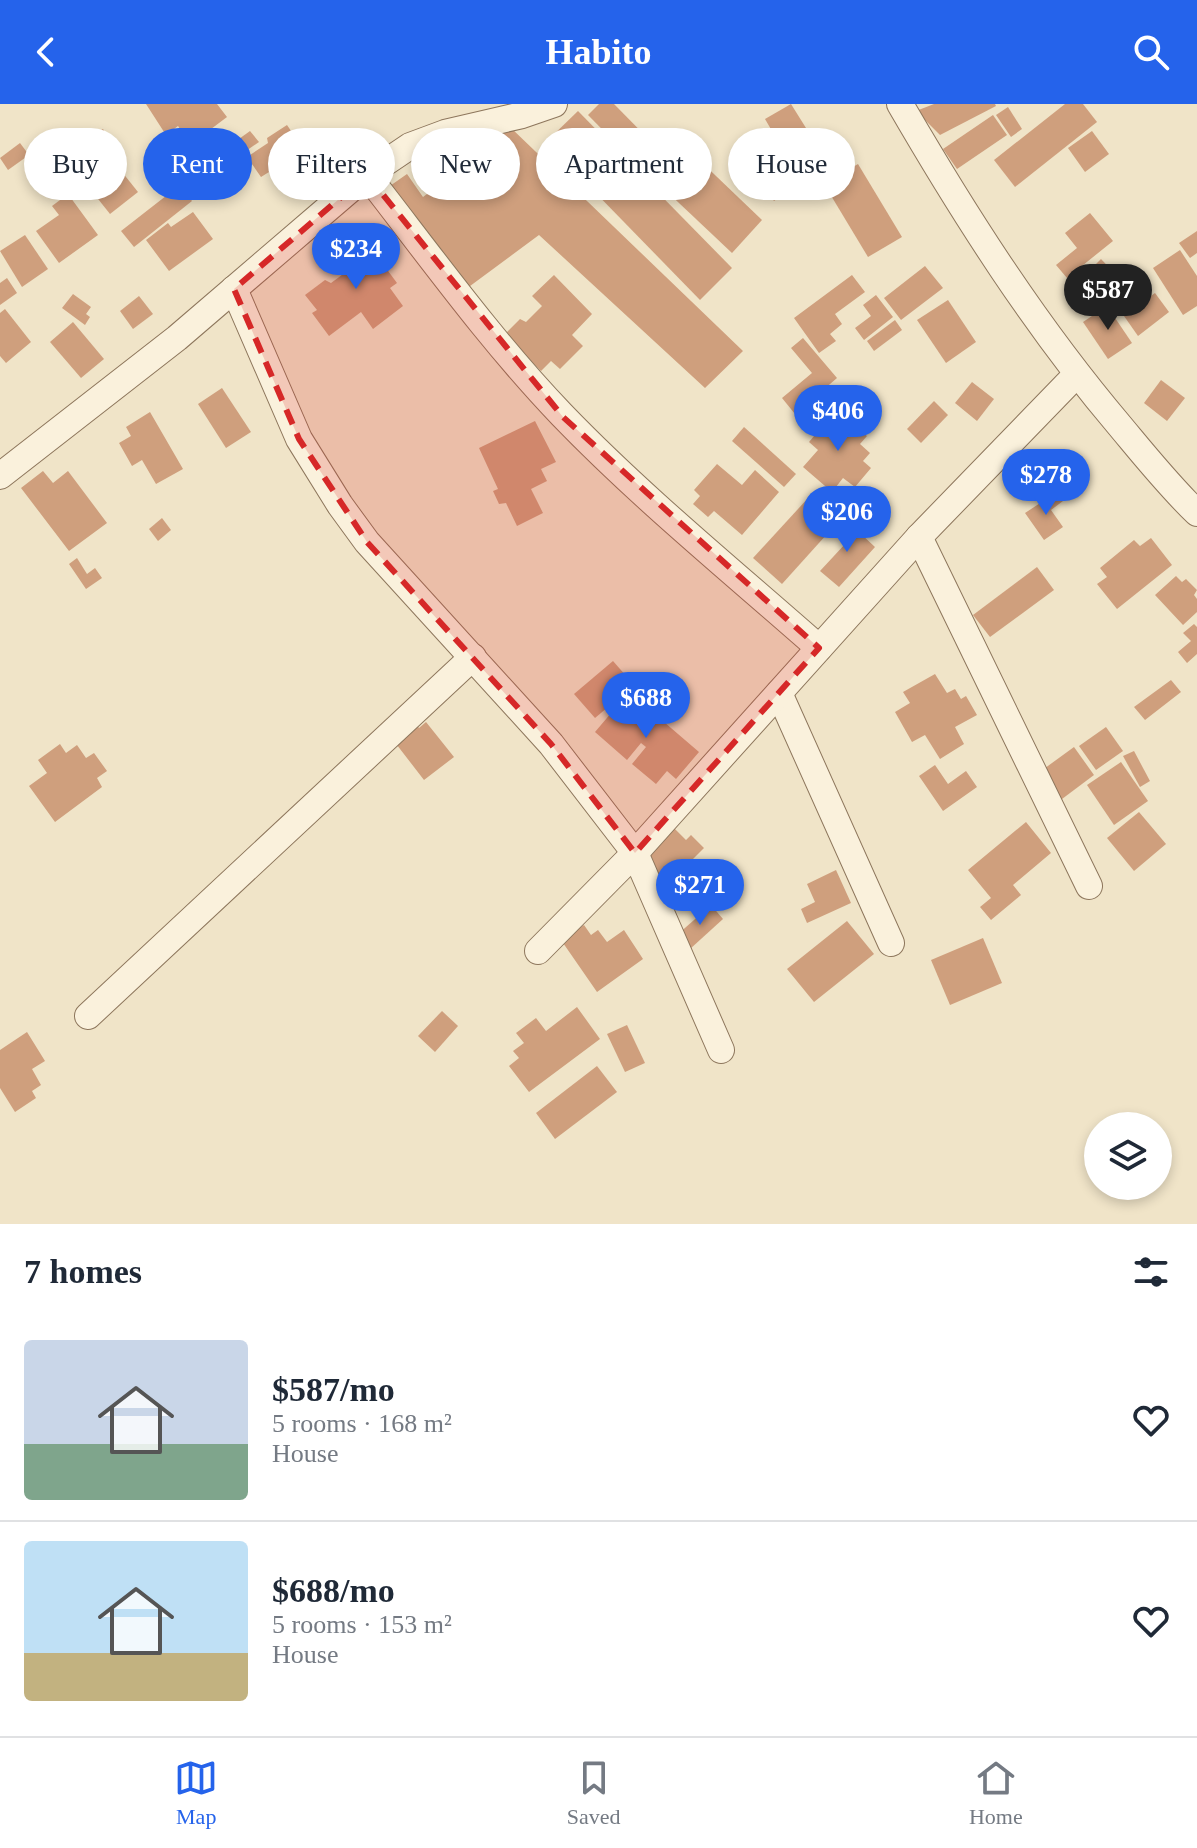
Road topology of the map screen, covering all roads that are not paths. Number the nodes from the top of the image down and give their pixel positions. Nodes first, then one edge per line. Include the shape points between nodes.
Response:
1 (554, 104) edge
2 (900, 104) edge
3 (395, 156) edge
4 (338, 200) edge
5 (387, 200) edge
6 (234, 289) junction
7 (1076, 375) junction
8 (0, 476) edge
9 (1197, 513) edge
10 (919, 537) junction
11 (819, 648) junction
12 (473, 657) junction
13 (779, 693) junction
14 (635, 853) junction
15 (1089, 886) dead end
16 (891, 943) dead end
17 (538, 951) dead end
18 (88, 1016) dead end
19 (721, 1050) dead end

1 - 3 street via 445,133
2 - 7 street via 954,198
4 - 6 street
5 - 11 street via 518,368 563,417
6 - 8 street
6 - 12 street via 299,439 333,494 367,542
7 - 9 street
7 - 10 street
10 - 11 street
10 - 15 street
11 - 13 street
12 - 14 street via 551,744
12 - 18 street
13 - 14 street
13 - 16 street
14 - 17 street
14 - 19 street

